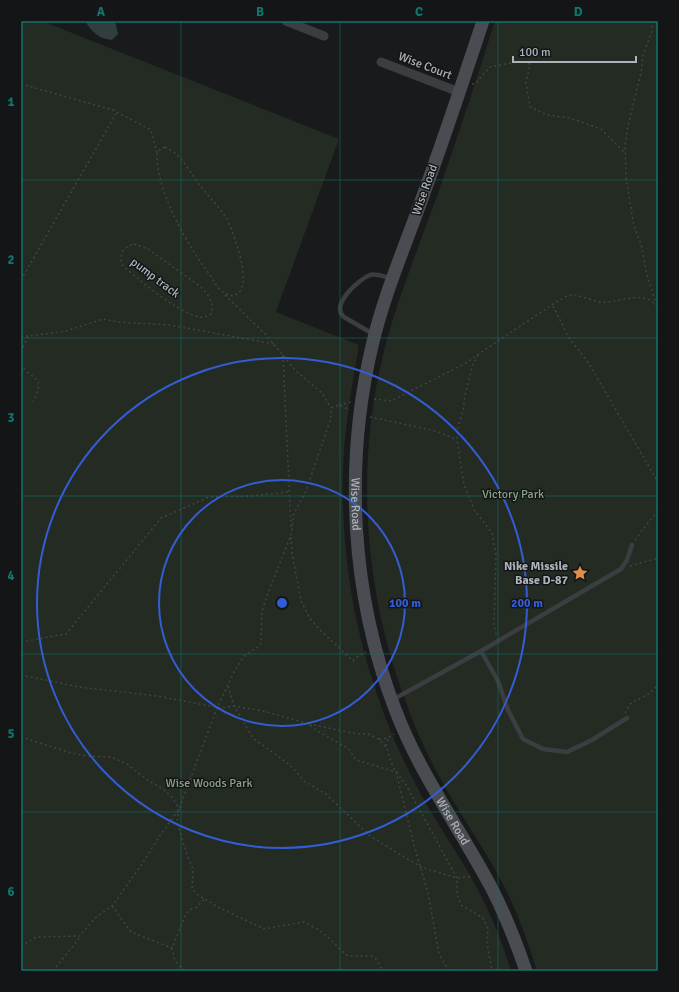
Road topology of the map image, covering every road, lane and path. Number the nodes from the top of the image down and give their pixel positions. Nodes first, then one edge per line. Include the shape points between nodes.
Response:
1 (286, 21) edge
2 (483, 21) edge
3 (653, 21) edge
4 (324, 36) dead end
5 (381, 62) dead end
6 (21, 84) edge
7 (461, 87) junction
8 (117, 112) junction
9 (157, 153) junction
10 (625, 153) junction
11 (392, 279) junction
12 (21, 280) edge
13 (195, 282) joint
14 (223, 293) junction
15 (552, 305) junction
16 (656, 306) junction
17 (658, 309) edge
18 (375, 334) junction
19 (28, 336) junction
20 (21, 337) edge
21 (274, 344) junction
22 (21, 352) edge
23 (283, 355) junction
24 (478, 355) junction
25 (21, 364) edge
26 (33, 402) dead end
27 (339, 405) junction
28 (361, 406) junction
29 (331, 408) junction
30 (457, 440) junction
31 (658, 485) edge
32 (288, 492) junction
33 (658, 510) edge
34 (291, 535) junction
35 (632, 545) joint
36 (658, 558) edge
37 (621, 569) junction
38 (498, 641) junction
39 (21, 642) edge
40 (375, 649) junction
41 (481, 651) junction
42 (21, 675) edge
43 (228, 685) junction
44 (658, 685) edge
45 (392, 700) junction
46 (234, 706) junction
47 (217, 708) junction
48 (627, 718) joint
49 (309, 724) junction
50 (403, 729) junction
51 (21, 737) edge
52 (388, 738) junction
53 (379, 739) junction
54 (386, 747) junction
55 (396, 772) junction
56 (179, 809) junction
57 (421, 867) junction
58 (484, 875) junction
59 (457, 878) junction
60 (204, 899) junction
61 (112, 906) junction
62 (80, 936) junction
63 (21, 946) edge
64 (172, 948) junction
65 (53, 971) edge
66 (184, 971) edge
67 (383, 971) edge
68 (449, 971) edge
69 (492, 971) edge
70 (526, 971) edge

1 - 4 street
2 - 7 street, Wise Road
3 - 10 path via 643,55
5 - 7 street, Wise Court
6 - 8 path
7 - 10 path via 475,84 490,67 522,61 530,64 526,83 530,107 548,115 570,118 601,129
7 - 11 street, Wise Road
8 - 9 path via 151,130
8 - 12 path
9 - 14 path via 164,190 179,229
9 - 14 path via 165,147 175,152 225,217 242,262 244,276 243,286 239,292 234,296
10 - 16 path via 626,178 634,226
11 - 18 street, Wise Road
11 - 18 lane via 377,275 369,276 346,293 340,308 344,318
13 - 13 path, pump track via 211,302 213,309 209,316 198,316 164,298 123,266 121,254 128,246 138,244
14 - 21 path
15 - 16 path via 571,294 600,302 636,297 648,300
15 - 24 path
15 - 31 path via 569,338 588,362
16 - 17 path
18 - 28 street, Wise Road
19 - 20 path
19 - 21 path via 66,331 103,319 170,325
19 - 22 path
21 - 23 path
23 - 29 path via 296,371 322,393
23 - 32 path
24 - 28 path via 391,401 370,399
24 - 30 path via 472,367
25 - 26 path via 37,380 37,393
27 - 28 path via 352,402
27 - 28 path via 352,411
27 - 29 path
28 - 30 path via 372,417 436,431
28 - 40 street, Wise Road via 356,470 356,528 362,583
29 - 34 path via 327,432 306,491 294,513
30 - 38 path via 464,484 475,511 492,533 496,553 494,624
32 - 34 path
32 - 39 path via 209,497 161,518 66,634
33 - 35 path
34 - 40 path via 301,601 319,629 353,661
34 - 43 path via 262,610 261,643 244,656
35 - 37 lane
36 - 37 path
37 - 38 lane
38 - 41 lane
40 - 45 street, Wise Road
41 - 45 lane
41 - 48 lane via 498,681 508,710 523,739 543,750 567,752
42 - 47 path via 79,687 157,696
43 - 46 path
43 - 47 path
44 - 48 path via 650,693 630,704 625,713
45 - 50 street, Wise Road
46 - 47 path
46 - 49 path
46 - 57 path via 253,738 290,765 304,781 326,794 370,836
47 - 56 path
49 - 53 path via 368,734
49 - 55 path via 349,749 356,760
50 - 52 path
50 - 58 street, Wise Road via 430,784
51 - 56 path via 71,753 111,757 127,764 163,788
52 - 53 path
52 - 54 path
53 - 54 path
54 - 55 path
55 - 57 path
55 - 59 path via 406,785
56 - 60 path via 177,822 193,869 192,891
56 - 61 path
57 - 59 path
57 - 68 path via 439,954
58 - 59 path
58 - 70 street, Wise Road via 510,926
59 - 69 path via 457,894 461,905 483,918 488,929 487,943
60 - 64 path via 186,914
60 - 67 path via 264,929 304,922 330,938 346,955 376,958
61 - 62 path via 96,918
61 - 64 path via 131,932
62 - 63 path via 36,938
62 - 65 path
64 - 66 path via 175,961

